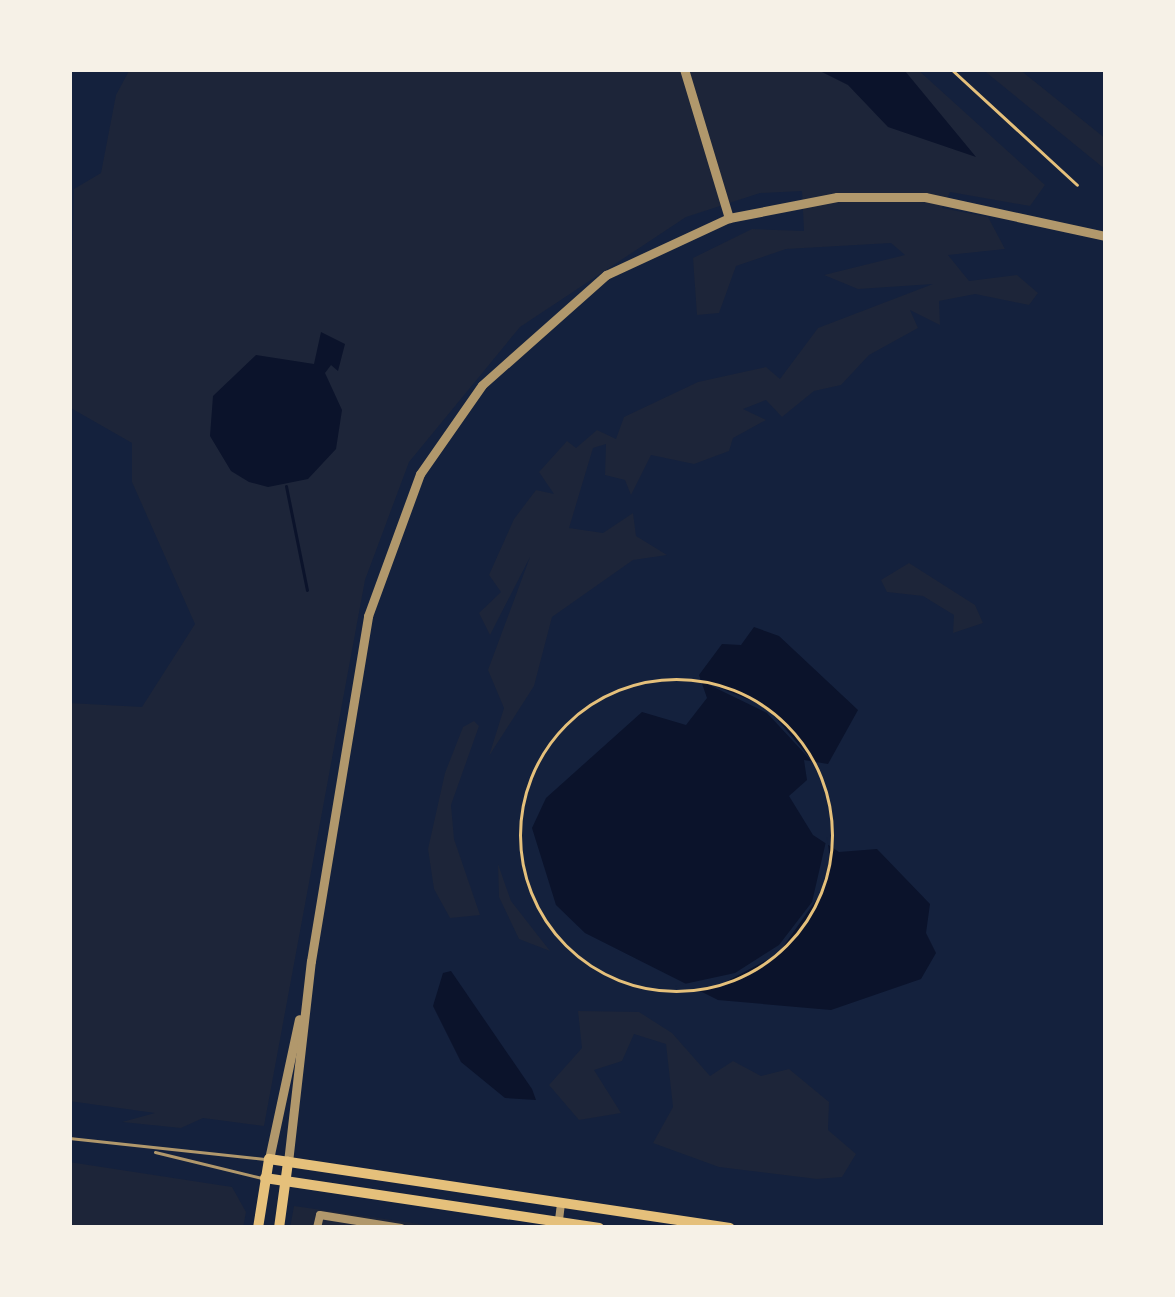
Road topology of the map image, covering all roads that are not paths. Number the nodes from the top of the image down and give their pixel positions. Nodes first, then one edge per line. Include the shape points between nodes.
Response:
1 (684, 69) edge
2 (729, 218) junction
3 (1106, 236) edge
4 (311, 961) junction
5 (69, 1138) edge
6 (142, 1148) junction
7 (268, 1159) junction
8 (288, 1162) junction
9 (265, 1178) junction
10 (286, 1181) junction
11 (561, 1205) junction
12 (558, 1225) edge
13 (258, 1228) edge
14 (279, 1228) edge
15 (317, 1228) edge
16 (401, 1228) edge
17 (598, 1228) edge
18 (730, 1228) edge

1 - 2 street
2 - 3 street via 837,197 925,196
2 - 4 street via 606,275 548,319 482,385 420,474 368,616
4 - 7 street
4 - 8 street
5 - 6 lane
6 - 7 lane
6 - 9 lane
7 - 8 main road
7 - 9 main road
8 - 10 main road
8 - 11 main road
9 - 10 main road
9 - 13 main road
10 - 12 main road
10 - 14 main road
11 - 12 street
11 - 18 main road
12 - 17 main road
15 - 16 street via 320,1215

